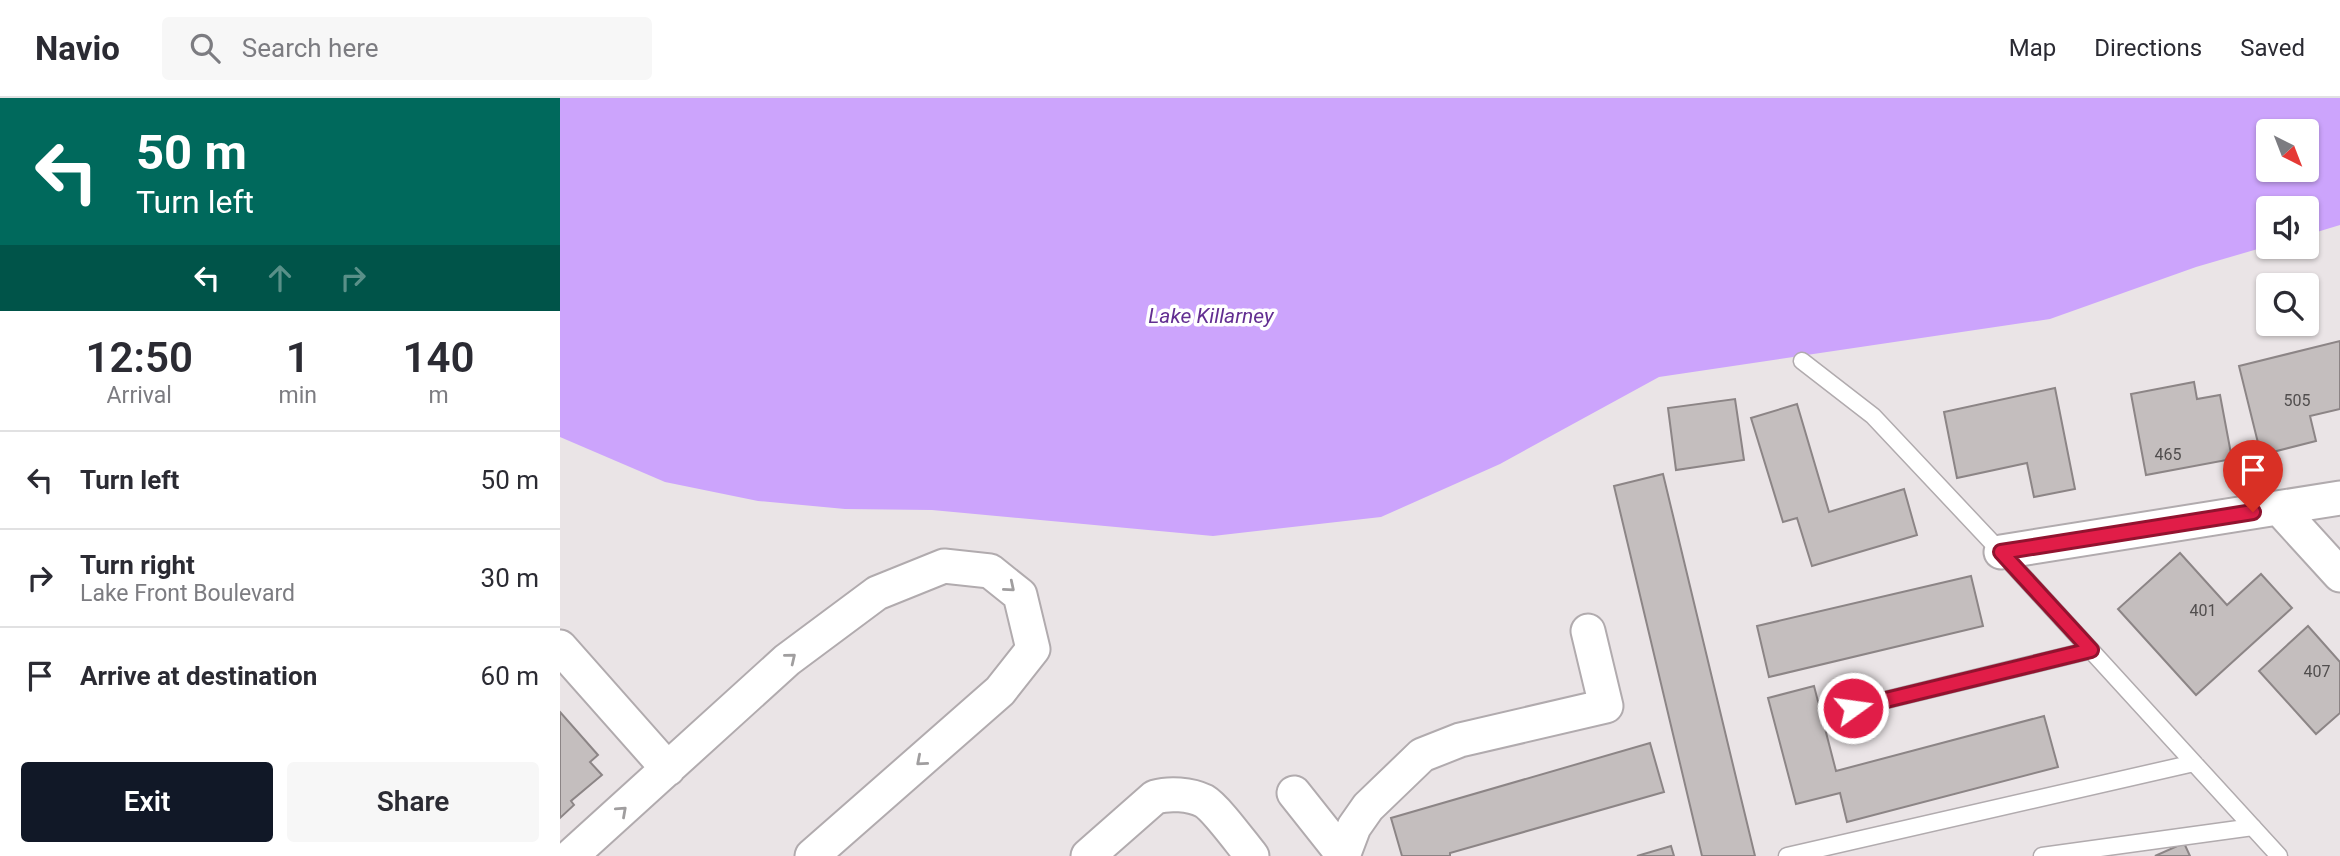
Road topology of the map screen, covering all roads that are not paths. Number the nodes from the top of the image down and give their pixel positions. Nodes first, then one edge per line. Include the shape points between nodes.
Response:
1 (1802, 361) dead end
2 (2340, 498) edge
3 (2279, 508) junction
4 (2001, 552) junction
5 (2340, 575) edge
6 (1588, 631) dead end
7 (2091, 650) junction
8 (565, 663) edge
9 (1853, 708) dead end
10 (2194, 763) junction
11 (668, 769) junction
12 (1294, 793) dead end
13 (2253, 827) junction
14 (571, 856) edge
15 (812, 856) edge
16 (1088, 856) edge
17 (1252, 856) edge
18 (1343, 856) edge
19 (1787, 856) edge
20 (2042, 856) edge
21 (2279, 856) edge

1 - 4 lane via 1873,416
2 - 3 street
3 - 4 street
3 - 5 street
4 - 7 lane
6 - 18 street via 1606,706 1460,740 1422,755 1368,807
7 - 9 lane
7 - 10 lane
8 - 11 street
10 - 13 lane
10 - 19 lane
14 -> 11 street
11 -> 15 street via 787,660 877,593 944,566 990,571 1020,595 1033,649 1000,691
12 - 18 street
13 - 20 lane
13 - 21 lane
16 - 17 street via 1154,797 1163,795 1206,802

